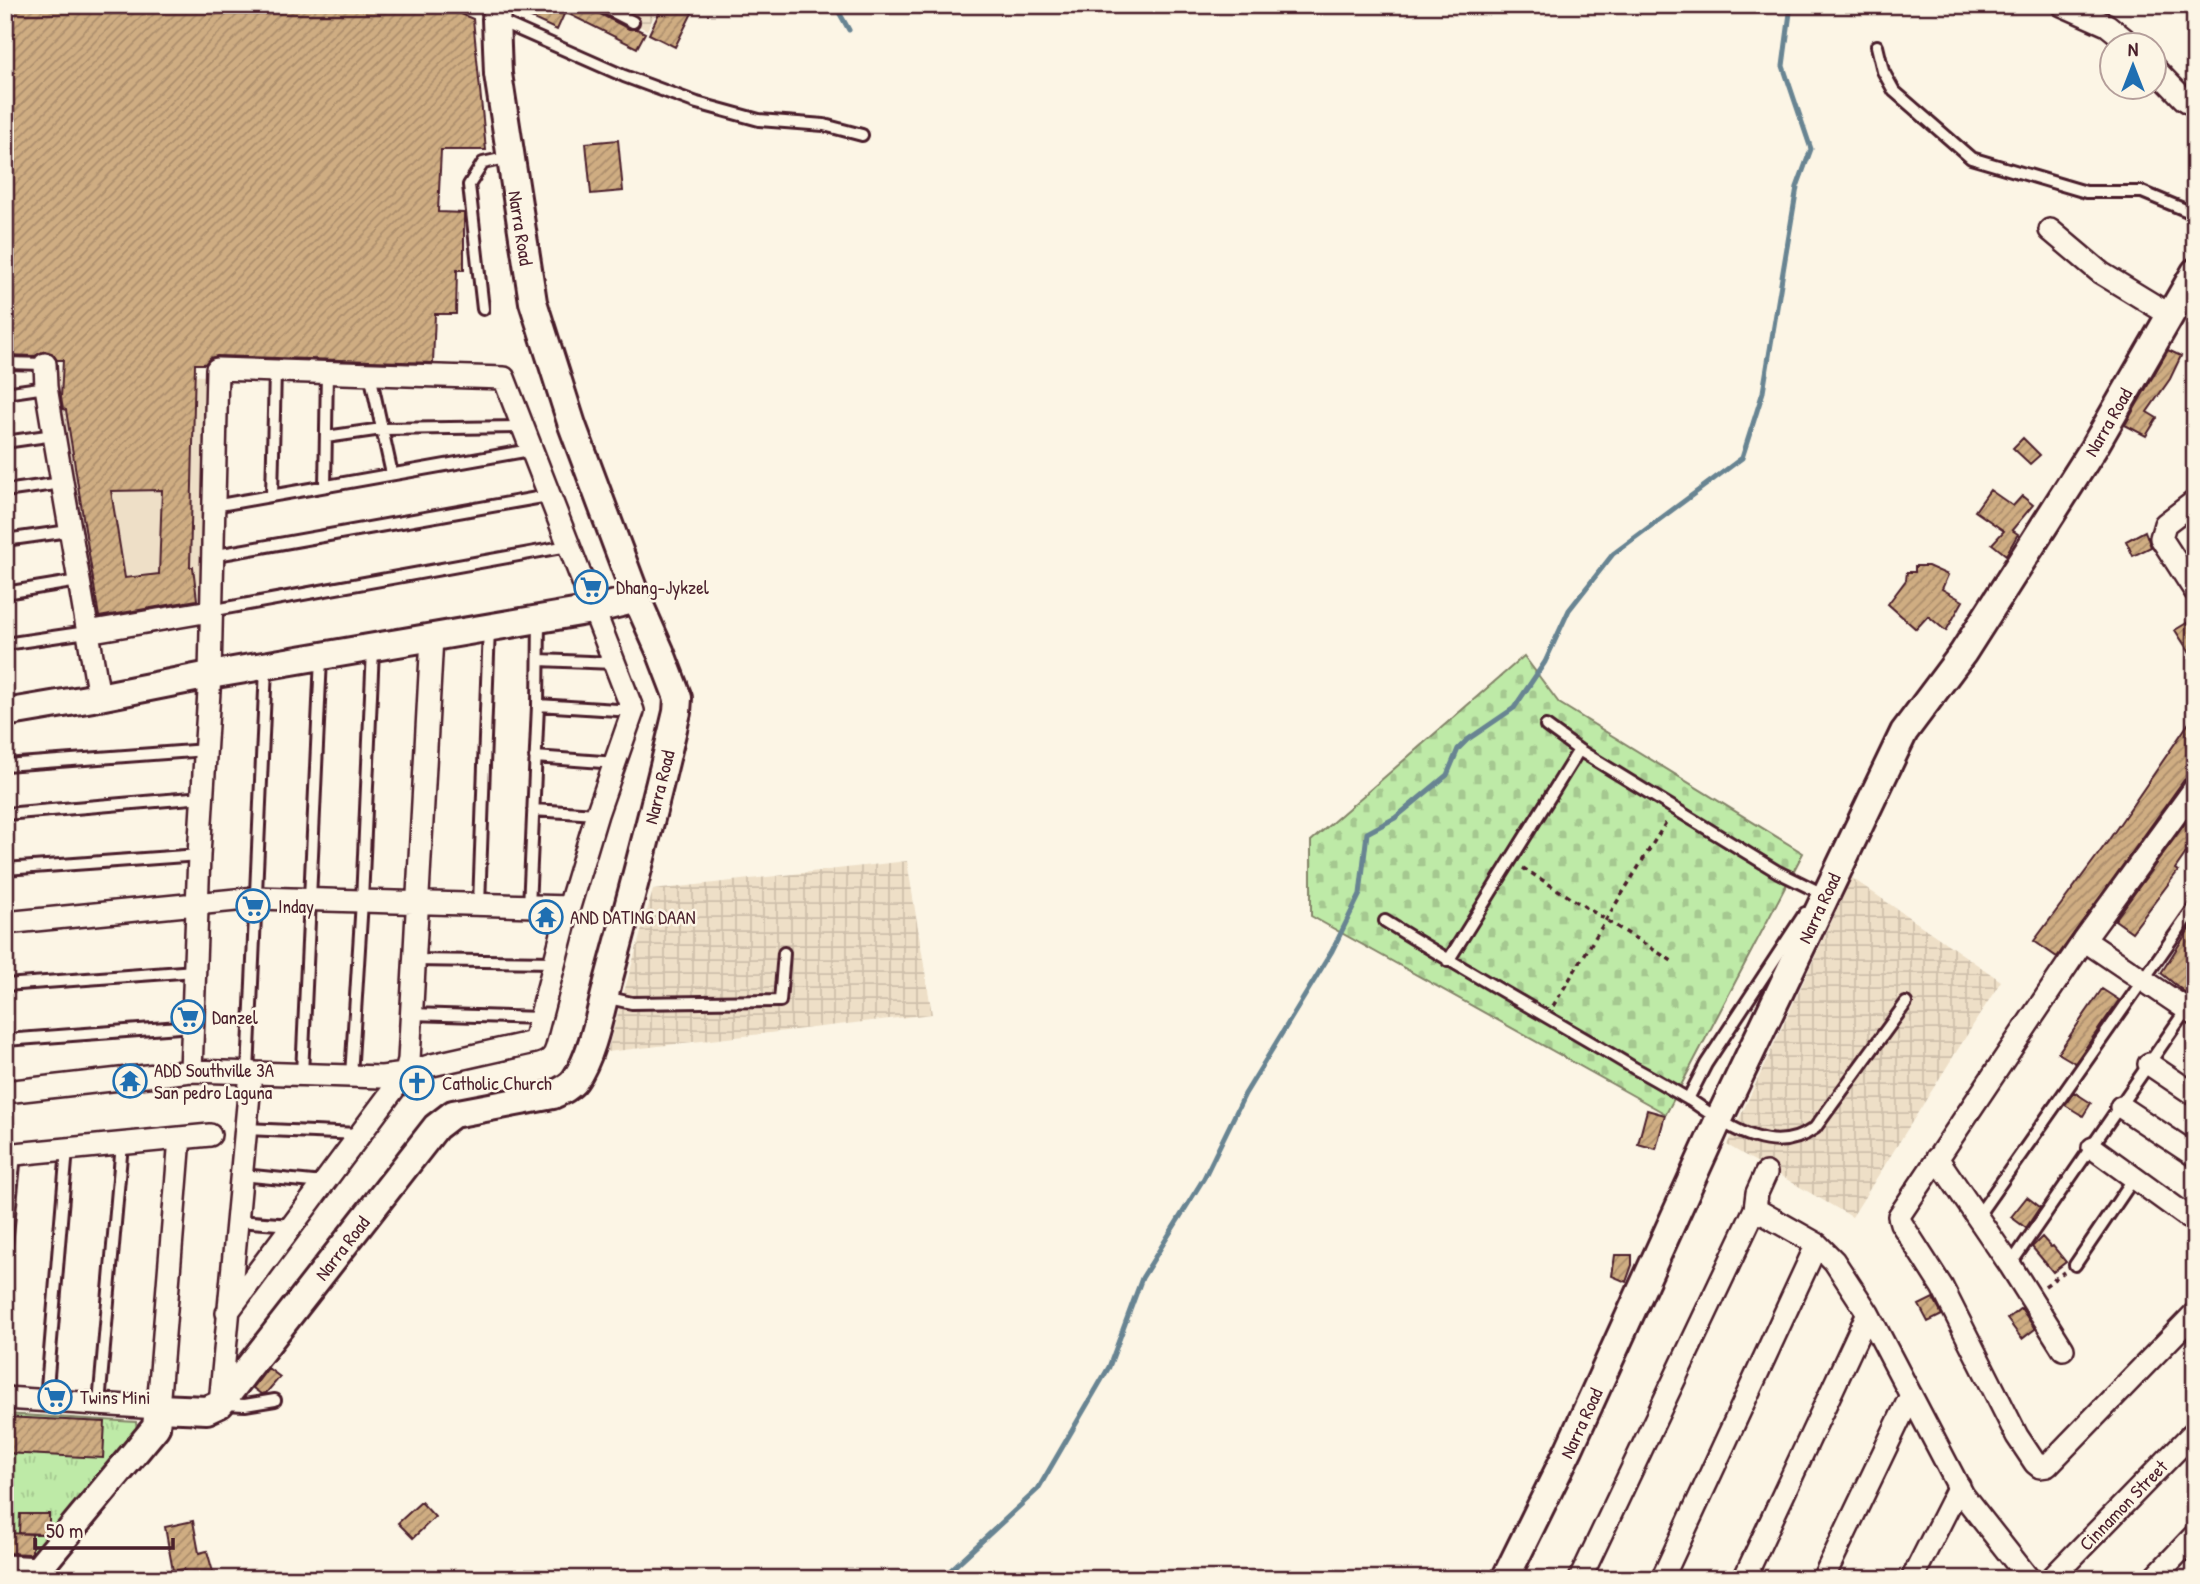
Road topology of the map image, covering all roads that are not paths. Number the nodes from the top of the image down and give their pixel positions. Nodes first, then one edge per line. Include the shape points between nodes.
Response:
1 (600, 5) edge
2 (2062, 5) edge
3 (498, 12) edge
4 (633, 23) dead end
5 (2116, 32) edge
6 (1877, 46) dead end
7 (2168, 82) edge
8 (2195, 107) edge
9 (862, 135) dead end
10 (510, 158) junction
11 (2195, 214) edge
12 (2050, 230) dead end
13 (2195, 272) edge
14 (483, 309) dead end
15 (2170, 315) junction
16 (5, 363) edge
17 (46, 364) joint
18 (275, 371) junction
19 (327, 372) junction
20 (370, 374) junction
21 (46, 387) junction
22 (5, 393) edge
23 (522, 427) junction
24 (382, 429) junction
25 (54, 435) junction
26 (326, 437) junction
27 (5, 442) edge
28 (530, 450) junction
29 (392, 474) junction
30 (62, 483) junction
31 (325, 486) junction
32 (5, 491) edge
33 (272, 495) junction
34 (548, 496) junction
35 (2195, 501) edge
36 (214, 506) junction
37 (69, 531) junction
38 (5, 540) edge
39 (568, 545) junction
40 (211, 556) junction
41 (78, 581) junction
42 (2195, 591) edge
43 (5, 593) edge
44 (638, 599) junction
45 (592, 610) junction
46 (210, 611) junction
47 (539, 619) junction
48 (489, 627) junction
49 (87, 632) junction
50 (432, 637) junction
51 (5, 644) edge
52 (373, 647) junction
53 (321, 655) junction
54 (539, 660) junction
55 (614, 663) junction
56 (266, 665) junction
57 (210, 675) junction
58 (99, 697) junction
59 (538, 705) junction
60 (633, 711) junction
61 (5, 713) edge
62 (1546, 726) dead end
63 (206, 750) junction
64 (1579, 750) junction
65 (536, 757) junction
66 (616, 762) junction
67 (5, 765) edge
68 (2195, 788) edge
69 (203, 797) junction
70 (533, 810) junction
71 (5, 814) edge
72 (597, 814) junction
73 (198, 855) junction
74 (5, 869) edge
75 (256, 898) junction
76 (1824, 899) junction
77 (309, 900) junction
78 (362, 901) junction
79 (198, 903) junction
80 (416, 903) junction
81 (479, 905) junction
82 (2195, 906) edge
83 (529, 907) junction
84 (569, 907) junction
85 (1385, 921) dead end
86 (5, 923) edge
87 (2084, 940) junction
88 (784, 953) dead end
89 (414, 960) junction
90 (1448, 961) junction
91 (555, 962) junction
92 (195, 971) junction
93 (2143, 981) junction
94 (5, 985) edge
95 (604, 997) junction
96 (1906, 1003) dead end
97 (2192, 1007) edge
98 (411, 1014) junction
99 (542, 1018) junction
100 (193, 1026) junction
101 (5, 1040) edge
102 (2149, 1064) junction
103 (191, 1071) junction
104 (249, 1073) junction
105 (302, 1074) junction
106 (405, 1074) junction
107 (351, 1076) junction
108 (5, 1092) edge
109 (2195, 1096) edge
110 (1688, 1099) junction
111 (2121, 1107) junction
112 (1719, 1119) junction
113 (246, 1129) junction
114 (361, 1134) junction
115 (211, 1135) dead end
116 (180, 1138) junction
117 (122, 1144) junction
118 (2093, 1148) junction
119 (67, 1149) junction
120 (10, 1155) edge
121 (2195, 1156) edge
122 (1937, 1158) junction
123 (1766, 1173) dead end
124 (242, 1175) junction
125 (2134, 1178) junction
126 (325, 1183) junction
127 (1755, 1209) junction
128 (1977, 1217) junction
129 (237, 1221) junction
130 (2195, 1222) edge
131 (294, 1225) junction
132 (1817, 1244) junction
133 (5, 1255) edge
134 (2010, 1265) junction
135 (2075, 1265) road end
136 (227, 1313) junction
137 (1868, 1313) junction
138 (2195, 1313) edge
139 (2063, 1349) dead end
140 (1911, 1395) junction
141 (5, 1398) edge
142 (46, 1400) junction
143 (275, 1400) dead end
144 (99, 1404) junction
145 (218, 1406) junction
146 (158, 1408) junction
147 (2195, 1431) edge
148 (1959, 1486) junction
149 (2195, 1535) edge
150 (5, 1566) edge
151 (1922, 1573) edge
152 (34, 1574) edge
153 (1505, 1579) edge
154 (1580, 1579) edge
155 (1662, 1579) edge
156 (1744, 1579) edge
157 (1823, 1579) edge
158 (2029, 1579) edge
159 (2051, 1579) edge
160 (2153, 1579) edge

1 - 4 lane
2 - 5 street
3 - 9 lane via 624,76 697,103 759,120 824,125
3 - 10 street, Narra Road via 498,74
6 - 11 lane via 1894,91 1970,158 2086,192 2142,192
7 - 8 street
10 - 14 lane via 483,163 469,185
10 - 44 street, Narra Road via 541,332
12 - 15 street via 2101,273
13 - 15 street, Narra Road
15 - 76 street, Narra Road via 2094,449 1963,653 1904,732
16 - 17 lane
17 - 21 street
18 - 19 street
18 - 33 lane
18 - 36 street via 217,369
19 - 20 street
19 - 26 lane
20 - 23 street via 503,379
20 - 24 lane
21 - 22 lane
21 - 25 street
23 - 24 lane
23 - 28 street
24 - 26 lane
24 - 29 lane
25 - 27 lane
25 - 30 street
26 - 31 lane
28 - 29 lane
28 - 34 street
29 - 31 lane
30 - 32 lane
30 - 37 street
31 - 33 lane
33 - 36 lane
34 - 39 street
34 - 40 lane
35 - 42 street via 2165,524 2161,538
36 - 40 street
37 - 38 lane
37 - 41 street
39 - 45 street
39 - 46 lane
40 - 46 street
41 - 43 lane
41 - 49 street
44 - 45 street
44 - 95 street, Narra Road via 678,698
45 - 47 street
45 - 55 street
46 - 49 street
46 - 57 street
47 - 48 street
47 - 54 lane
48 - 50 street
48 - 81 lane
49 - 51 lane
49 - 58 street
50 - 52 street
50 - 80 street
52 - 53 street
52 - 78 lane
53 - 56 street
53 - 77 lane
54 - 55 lane
54 - 59 lane
55 - 60 street
56 - 57 street
56 - 75 lane
57 - 58 street
57 - 63 street
58 - 61 street
59 - 60 lane
59 - 65 lane
60 - 66 street
62 - 64 lane
63 - 67 lane
63 - 69 street
64 - 76 lane
64 - 90 lane
65 - 66 lane
65 - 70 lane
66 - 72 street
68 - 87 street
69 - 71 lane
69 - 73 street
70 - 72 lane
70 - 83 lane
72 - 84 street
73 - 74 lane
73 - 79 street
75 - 77 street
75 - 79 street
75 - 104 lane
76 - 110 lane via 1804,914
76 - 112 street, Narra Road
77 - 78 street
77 - 105 lane
78 - 80 street
78 - 107 lane
79 - 86 street
79 - 92 street
80 - 81 street
80 - 89 street
81 - 83 street
82 - 93 lane
83 - 84 street
84 - 91 street
85 - 90 lane
87 - 93 street
87 - 122 street
88 - 95 lane via 780,1001 632,1003
89 - 91 lane
89 - 98 street
90 - 110 lane
91 - 99 street
92 - 94 lane
92 - 100 street
93 - 97 street
93 - 128 lane
95 - 145 street, Narra Road via 574,1082 553,1095 453,1114 436,1127
96 - 112 lane via 1815,1128 1804,1136 1786,1141 1753,1137
97 - 102 lane
98 - 99 lane
98 - 106 street
99 - 106 street via 534,1042
100 - 101 lane
100 - 103 street
102 - 109 street
102 - 111 lane
103 - 104 street
103 - 108 street
104 - 105 street
104 - 113 street
105 - 107 street
106 - 107 street
106 - 114 street
110 - 112 lane
111 - 118 lane
111 - 121 street
112 - 153 street, Narra Road
113 - 114 lane
113 - 124 street
114 - 126 street
115 - 116 street
116 - 117 street
116 - 146 street
117 - 119 street
117 - 144 lane
118 - 125 street
118 - 134 lane
119 - 120 street
119 - 142 lane
120 - 133 lane
122 - 128 street
122 - 138 street via 1902,1209 1901,1223 1942,1287 2017,1436 2040,1467 2047,1466
123 - 127 street
124 - 126 lane
124 - 129 street
125 - 130 street
125 - 135 lane
126 - 131 street
127 - 132 street
127 - 154 street
128 - 134 street
129 - 131 lane
129 - 136 street
131 - 136 street
132 - 137 street via 1834,1261
132 - 155 street
134 - 139 street
136 - 145 street
137 - 140 street
137 - 156 street
140 - 148 street
140 - 157 street
141 - 142 street
142 - 144 street
143 - 145 lane
144 - 146 street
145 - 146 street via 188,1411
146 - 152 street via 156,1427
147 - 159 street, Cinnamon Street
148 - 151 street
148 - 158 street
149 - 160 street
150 - 152 street

